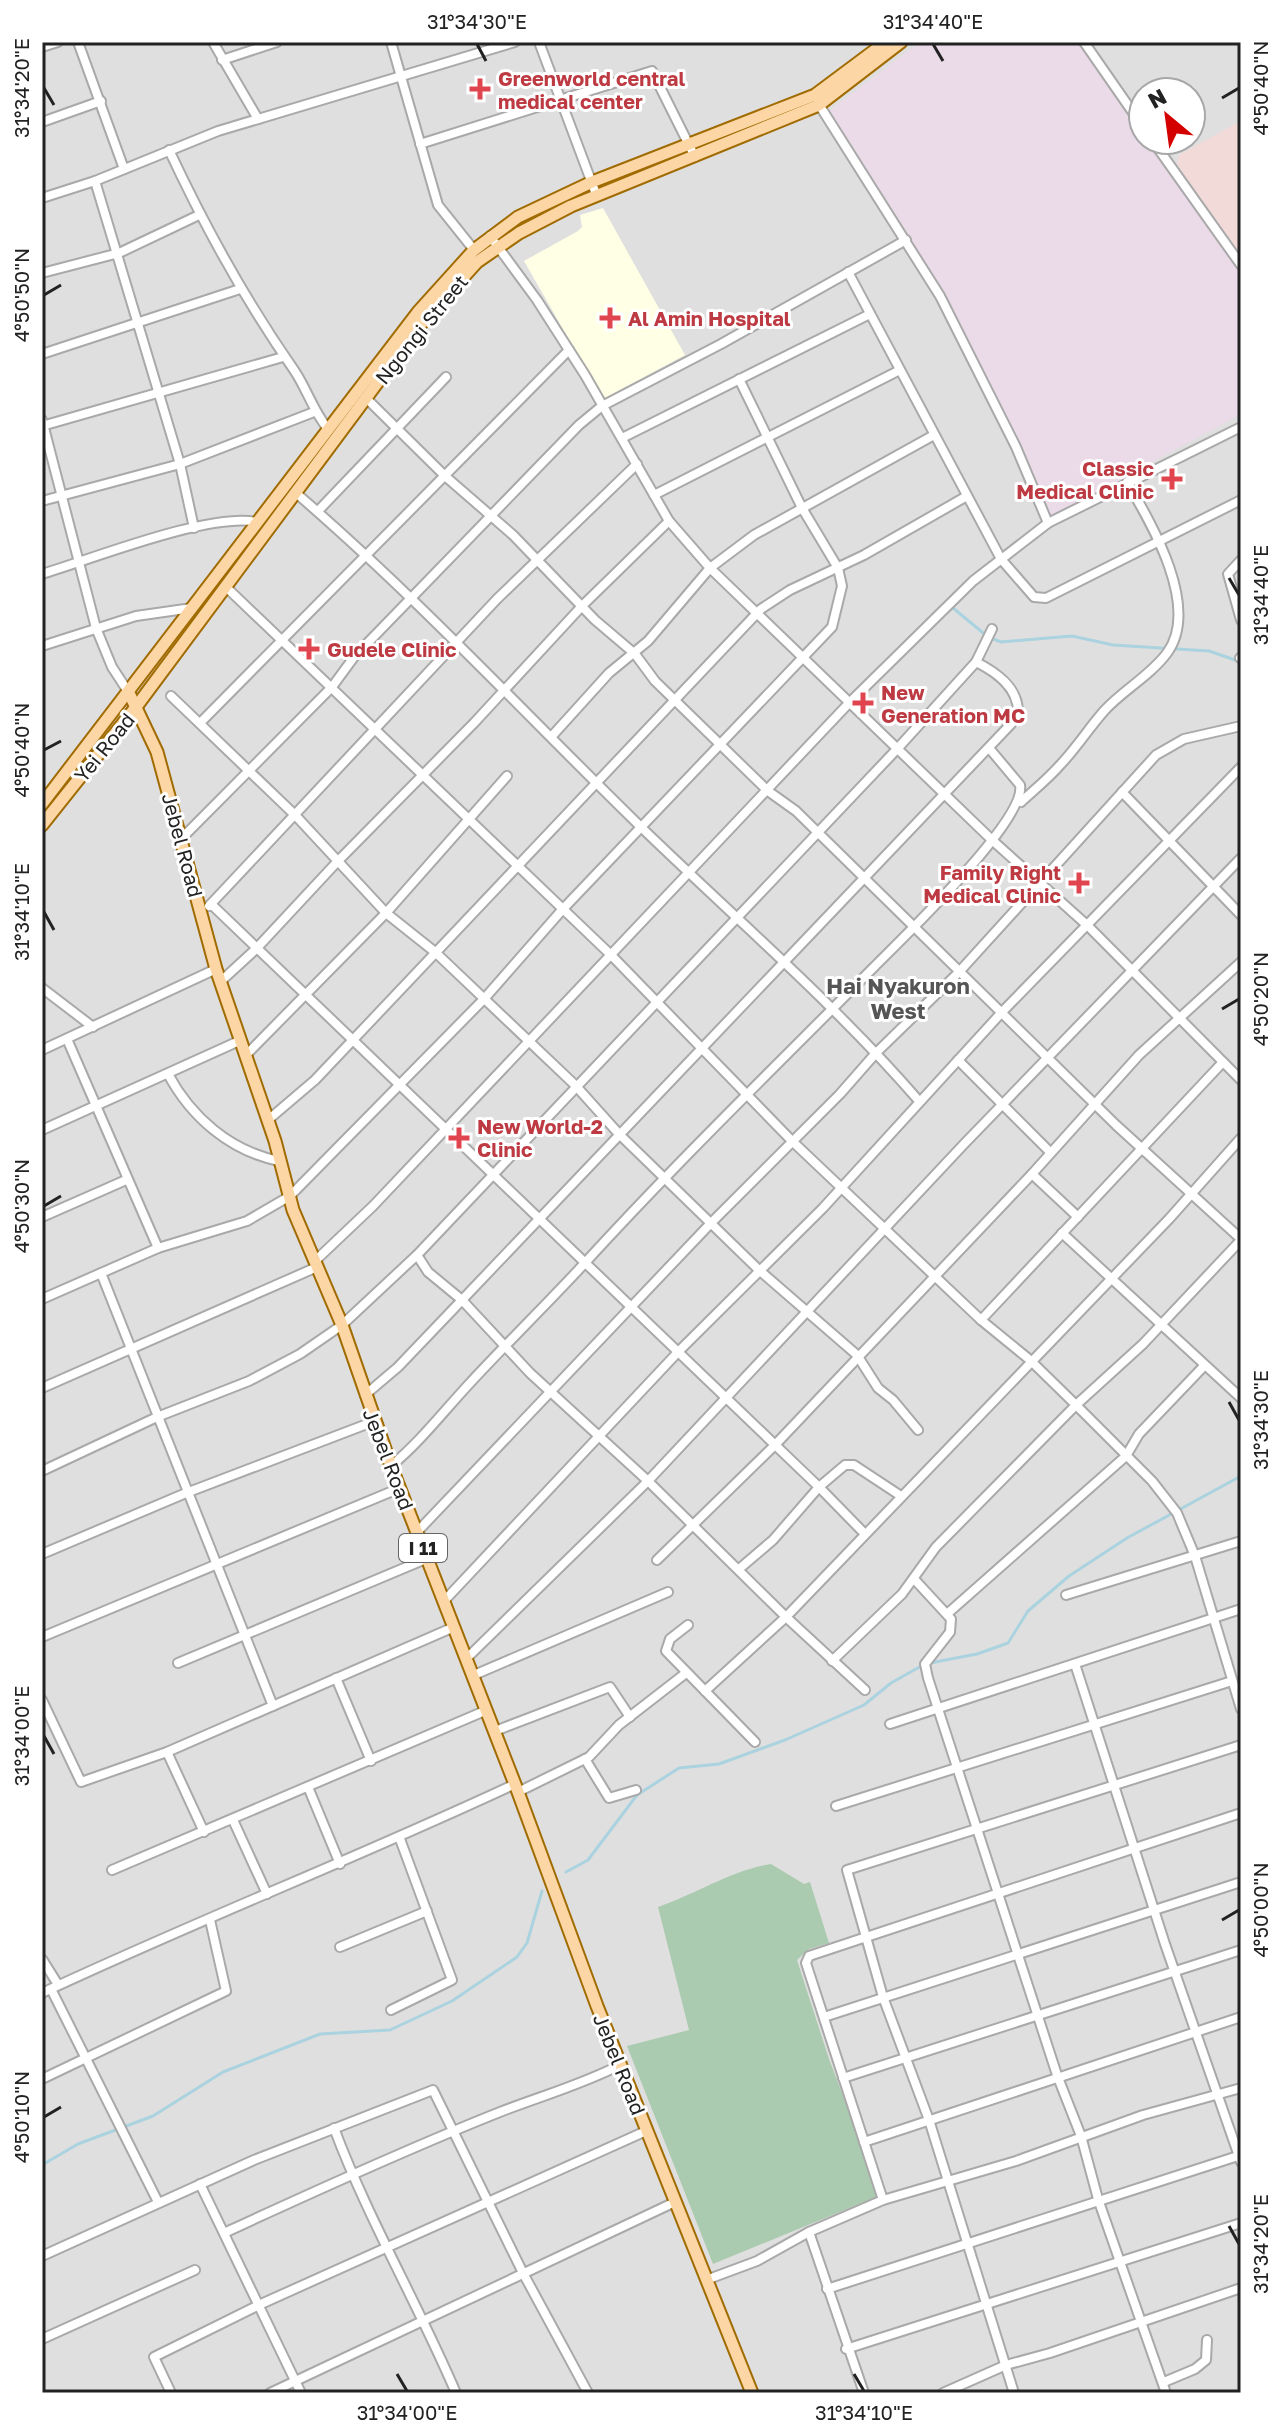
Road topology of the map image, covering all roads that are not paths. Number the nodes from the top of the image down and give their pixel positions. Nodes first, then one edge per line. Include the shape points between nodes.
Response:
1 (58, 42) edge
2 (78, 42) edge
3 (213, 42) edge
4 (277, 42) edge
5 (391, 42) edge
6 (515, 42) edge
7 (539, 42) edge
8 (886, 42) edge
9 (901, 42) edge
10 (1084, 42) edge
11 (42, 47) edge
12 (222, 60) junction
13 (400, 76) junction
14 (560, 97) junction
15 (817, 100) junction
16 (101, 101) junction
17 (1127, 104) edge
18 (258, 119) junction
19 (42, 122) edge
20 (420, 144) junction
21 (686, 146) junction
22 (169, 150) junction
23 (1163, 156) edge
24 (695, 157) junction
25 (124, 169) junction
26 (95, 181) junction
27 (592, 182) junction
28 (596, 194) junction
29 (42, 198) edge
30 (199, 215) junction
31 (490, 236) junction
32 (906, 240) junction
33 (499, 246) junction
34 (474, 250) junction
35 (119, 253) junction
36 (1241, 265) edge
37 (848, 272) junction
38 (42, 273) edge
39 (240, 289) junction
40 (870, 314) junction
41 (138, 321) junction
42 (569, 350) junction
43 (42, 354) edge
44 (283, 357) junction
45 (898, 371) junction
46 (446, 377) dead end
47 (739, 379) junction
48 (158, 393) junction
49 (366, 398) junction
50 (602, 406) junction
51 (314, 412) junction
52 (43, 424) edge
53 (397, 427) junction
54 (1241, 427) edge
55 (328, 429) junction
56 (934, 435) junction
57 (769, 437) junction
58 (622, 438) junction
59 (180, 464) junction
60 (637, 464) junction
61 (445, 476) junction
62 (1127, 482) junction
63 (296, 493) junction
64 (64, 495) junction
65 (654, 495) junction
66 (967, 496) junction
67 (1241, 500) edge
68 (42, 501) edge
69 (802, 508) junction
70 (318, 511) junction
71 (489, 515) junction
72 (669, 521) junction
73 (257, 522) junction
74 (1048, 523) junction
75 (194, 528) junction
76 (1161, 540) junction
77 (364, 554) junction
78 (1001, 559) junction
79 (537, 560) junction
80 (1241, 560) edge
81 (80, 562) junction
82 (710, 568) junction
83 (838, 568) junction
84 (42, 574) edge
85 (226, 587) junction
86 (412, 598) junction
87 (582, 606) junction
88 (193, 608) junction
89 (756, 614) junction
90 (1241, 620) edge
91 (96, 628) junction
92 (992, 629) dead end
93 (281, 640) junction
94 (456, 642) junction
95 (42, 646) edge
96 (635, 654) junction
97 (803, 658) junction
98 (976, 662) junction
99 (332, 687) junction
100 (504, 692) junction
101 (129, 693) junction
102 (171, 696) dead end
103 (677, 702) junction
104 (850, 702) junction
105 (136, 707) junction
106 (201, 722) junction
107 (1241, 726) edge
108 (375, 730) junction
109 (552, 736) junction
110 (721, 745) junction
111 (898, 748) junction
112 (989, 748) junction
113 (1241, 767) edge
114 (246, 770) junction
115 (507, 776) dead end
116 (421, 777) junction
117 (597, 782) junction
118 (768, 791) junction
119 (1122, 792) junction
120 (945, 794) junction
121 (1019, 803) junction
122 (42, 804) edge
123 (296, 816) junction
124 (468, 818) junction
125 (42, 825) edge
126 (642, 828) junction
127 (818, 833) junction
128 (182, 838) junction
129 (992, 840) junction
130 (1170, 840) junction
131 (1241, 858) edge
132 (337, 862) junction
133 (518, 864) junction
134 (690, 873) junction
135 (864, 879) junction
136 (1039, 881) junction
137 (1211, 885) junction
138 (206, 908) junction
139 (562, 910) junction
140 (386, 913) junction
141 (1241, 915) edge
142 (737, 917) junction
143 (1088, 926) junction
144 (914, 928) junction
145 (256, 949) junction
146 (435, 952) junction
147 (611, 955) junction
148 (1241, 962) edge
149 (784, 964) junction
150 (216, 969) junction
151 (1134, 970) junction
152 (959, 972) junction
153 (220, 982) junction
154 (42, 988) edge
155 (305, 996) junction
156 (484, 999) junction
157 (656, 1002) junction
158 (832, 1010) junction
159 (1003, 1011) junction
160 (1177, 1017) junction
161 (93, 1027) junction
162 (354, 1038) junction
163 (67, 1039) junction
164 (239, 1041) junction
165 (529, 1042) junction
166 (699, 1048) junction
167 (42, 1050) edge
168 (876, 1053) junction
169 (245, 1056) junction
170 (1051, 1057) junction
171 (958, 1060) junction
172 (1223, 1062) junction
173 (1241, 1063) edge
174 (1233, 1072) junction
175 (168, 1074) junction
176 (1241, 1080) edge
177 (400, 1084) junction
178 (575, 1085) junction
179 (747, 1092) junction
180 (919, 1101) junction
181 (1095, 1104) junction
182 (1003, 1105) junction
183 (94, 1107) junction
184 (268, 1120) junction
185 (446, 1129) junction
186 (42, 1130) edge
187 (619, 1134) junction
188 (1241, 1138) edge
189 (792, 1141) junction
190 (1141, 1148) junction
191 (1050, 1152) junction
192 (279, 1161) junction
193 (1032, 1174) junction
194 (493, 1175) junction
195 (667, 1179) junction
196 (126, 1180) junction
197 (841, 1187) junction
198 (1191, 1193) junction
199 (290, 1196) junction
200 (42, 1217) edge
201 (1078, 1217) junction
202 (538, 1218) junction
203 (711, 1223) junction
204 (887, 1230) junction
205 (1062, 1233) junction
206 (1241, 1239) edge
207 (158, 1248) junction
208 (417, 1255) junction
209 (316, 1264) junction
210 (584, 1264) junction
211 (759, 1270) junction
212 (101, 1273) junction
213 (934, 1275) junction
214 (1110, 1278) junction
215 (42, 1299) edge
216 (462, 1300) junction
217 (633, 1307) junction
218 (806, 1314) junction
219 (981, 1320) junction
220 (1161, 1324) junction
221 (342, 1325) junction
222 (132, 1347) junction
223 (504, 1347) junction
224 (679, 1351) junction
225 (857, 1355) junction
226 (1030, 1360) junction
227 (1204, 1366) junction
228 (42, 1388) edge
229 (551, 1393) junction
230 (365, 1395) junction
231 (1241, 1398) edge
232 (726, 1399) junction
233 (1076, 1405) junction
234 (157, 1417) junction
235 (375, 1421) junction
236 (918, 1430) dead end
237 (599, 1436) junction
238 (774, 1446) junction
239 (1126, 1456) junction
240 (391, 1466) junction
241 (42, 1471) edge
242 (648, 1481) junction
243 (819, 1487) junction
244 (400, 1488) junction
245 (186, 1493) junction
246 (901, 1496) junction
247 (693, 1525) junction
248 (417, 1532) junction
249 (864, 1533) junction
250 (1241, 1541) edge
251 (42, 1554) edge
252 (1195, 1556) junction
253 (428, 1558) junction
254 (657, 1560) dead end
255 (214, 1563) junction
256 (739, 1569) junction
257 (915, 1580) junction
258 (668, 1592) dead end
259 (1066, 1595) dead end
260 (444, 1601) junction
261 (1241, 1609) edge
262 (947, 1614) junction
263 (786, 1617) junction
264 (1212, 1618) junction
265 (688, 1625) dead end
266 (454, 1627) junction
267 (244, 1635) junction
268 (42, 1637) edge
269 (467, 1658) junction
270 (832, 1661) junction
271 (178, 1663) dead end
272 (1075, 1664) junction
273 (686, 1673) junction
274 (474, 1675) junction
275 (336, 1678) junction
276 (1232, 1681) junction
277 (865, 1690) dead end
278 (705, 1691) junction
279 (42, 1700) edge
280 (273, 1706) junction
281 (940, 1709) junction
282 (1241, 1709) edge
283 (487, 1710) junction
284 (630, 1717) junction
285 (890, 1724) dead end
286 (1093, 1725) junction
287 (495, 1731) junction
288 (755, 1742) dead end
289 (1241, 1745) edge
290 (167, 1752) junction
291 (585, 1759) junction
292 (371, 1761) junction
293 (958, 1767) junction
294 (1113, 1786) junction
295 (308, 1787) junction
296 (517, 1788) junction
297 (636, 1790) dead end
298 (836, 1806) dead end
299 (1241, 1813) edge
300 (233, 1820) junction
301 (979, 1830) junction
302 (204, 1832) junction
303 (400, 1839) junction
304 (1134, 1847) junction
305 (340, 1864) junction
306 (112, 1870) dead end
307 (1241, 1882) edge
308 (997, 1892) junction
309 (267, 1894) junction
310 (1154, 1910) junction
311 (427, 1911) junction
312 (210, 1920) junction
313 (865, 1937) junction
314 (340, 1947) dead end
315 (1241, 1950) edge
316 (1019, 1953) junction
317 (42, 1959) edge
318 (1174, 1971) junction
319 (50, 1988) edge
320 (883, 1997) junction
321 (391, 2010) dead end
322 (1040, 2015) junction
323 (824, 2017) junction
324 (1241, 2017) edge
325 (1194, 2032) junction
326 (903, 2059) junction
327 (83, 2060) junction
328 (620, 2065) junction
329 (1057, 2075) junction
330 (843, 2078) junction
331 (42, 2079) edge
332 (1241, 2088) edge
333 (1215, 2097) junction
334 (929, 2120) junction
335 (334, 2128) junction
336 (646, 2131) junction
337 (455, 2133) junction
338 (1081, 2136) junction
339 (864, 2142) junction
340 (1240, 2158) edge
341 (352, 2175) junction
342 (948, 2182) junction
343 (200, 2184) junction
344 (1098, 2199) junction
345 (490, 2200) junction
346 (883, 2200) junction
347 (158, 2202) junction
348 (675, 2202) junction
349 (1241, 2223) edge
350 (809, 2232) junction
351 (224, 2233) junction
352 (969, 2242) junction
353 (388, 2247) junction
354 (42, 2256) edge
355 (1123, 2260) junction
356 (195, 2270) dead end
357 (523, 2273) junction
358 (706, 2280) junction
359 (1241, 2288) edge
360 (827, 2289) junction
361 (261, 2304) junction
362 (986, 2304) junction
363 (425, 2320) junction
364 (1144, 2321) junction
365 (42, 2338) edge
366 (1207, 2340) dead end
367 (846, 2349) junction
368 (1006, 2365) junction
369 (296, 2381) junction
370 (1164, 2382) junction
371 (171, 2393) edge
372 (270, 2393) edge
373 (301, 2393) edge
374 (456, 2393) edge
375 (588, 2393) edge
376 (752, 2393) edge
377 (864, 2393) edge
378 (943, 2393) edge
379 (1014, 2393) edge
380 (1166, 2393) edge

1 - 11 street
2 - 16 street
3 - 12 street
4 - 12 street
5 - 13 street
6 - 13 street
7 - 14 street
8 - 15 main road, Ngongi Street
9 - 15 main road, Ngongi Street
10 - 17 street
12 - 18 street
13 - 18 street
13 - 20 street
14 - 20 street
14 - 21 street via 652,71
14 - 27 street
15 - 21 main road, Ngongi Street
15 - 24 main road, Ngongi Street
15 - 32 street
16 - 19 street
16 - 25 street
18 - 22 street
20 - 34 street via 438,205
21 - 24 street
21 - 27 main road, Ngongi Street
22 - 25 street
22 - 30 street
23 - 36 street
24 - 28 main road, Ngongi Street
25 - 26 street
26 - 29 street
26 - 35 street
27 - 28 street
27 - 31 main road, Ngongi Street
28 - 33 main road, Ngongi Street
30 - 35 street
30 - 39 street
31 - 33 street
31 - 34 main road, Ngongi Street
32 - 37 street
32 - 74 street via 1009,433
33 - 42 street
33 - 49 main road, Ngongi Street via 453,286
34 - 55 main road, Ngongi Street via 418,312
35 - 38 street
35 - 41 street
37 - 40 street
37 - 50 street
39 - 41 street
39 - 44 street
40 - 45 street
40 - 47 street
41 - 43 street
41 - 48 street
42 - 50 street
42 - 61 street
44 - 48 street
44 - 51 street
45 - 56 street
45 - 57 street
46 - 53 street
47 - 57 street
47 - 58 street
48 - 52 street
48 - 59 street
49 - 53 street
49 - 63 main road, Ngongi Street
50 - 58 street
50 - 71 street
51 - 55 street
51 - 59 street
52 - 64 street
53 - 61 street
53 - 70 street
54 - 62 street
55 - 73 main road, Ngongi Street
56 - 66 street
56 - 69 street
57 - 65 street
57 - 69 street
58 - 60 street
59 - 64 street
59 - 75 street
60 - 65 street
60 - 79 street
61 - 71 street
61 - 77 street
62 - 74 street
62 - 76 street
63 - 70 street
63 - 85 main road, Ngongi Street
64 - 68 street
64 - 81 street
65 - 72 street
66 - 78 street
66 - 83 street
67 - 76 street
69 - 82 street
69 - 83 street
70 - 77 street
71 - 79 street
71 - 86 street
72 - 82 street
72 - 87 street
73 - 75 street via 244,519
73 - 88 main road, Ngongi Street
74 - 78 street
75 - 81 street
76 - 78 street via 1046,598 1034,597
76 - 121 street via 1167,571 1178,588 1170,649
77 - 86 street
77 - 93 street
78 - 104 street via 940,611
79 - 87 street
79 - 94 street
80 - 90 street via 1228,574
81 - 84 street
81 - 91 street
82 - 89 street
82 - 96 street
83 - 89 street via 790,590
83 - 97 street via 842,586 832,627
85 - 93 street
85 - 105 main road, Ngongi Street
86 - 94 street
86 - 99 street
87 - 96 street
87 - 100 street
88 - 91 street
88 - 101 main road, Ngongi Street
89 - 97 street
89 - 103 street
91 - 95 street
91 - 101 street
92 - 98 street
93 - 99 street
93 - 106 street
94 - 100 street
94 - 108 street
96 - 103 street
96 - 109 street via 609,673
97 - 104 street
97 - 110 street
98 - 111 street
98 - 112 street via 994,671 1015,693 1018,705 1011,724
99 - 108 street
99 - 114 street
100 - 109 street
100 - 116 street
101 - 105 main road, Jebel Road / I 11
101 - 122 main road, Yei Road
102 - 106 street
103 - 110 street
103 - 117 street
104 - 111 street
104 - 118 street
105 - 125 main road, Yei Road
105 - 128 main road, Jebel Road / I 11 via 157,752
106 - 114 street
107 - 119 street via 1169,746
108 - 116 street
108 - 123 street
109 - 117 street
110 - 118 street
110 - 126 street
111 - 120 street
111 - 127 street
112 - 120 street
112 - 121 street via 1020,785
113 - 130 street
114 - 123 street
114 - 128 street
115 - 124 street
116 - 124 street
116 - 132 street
117 - 126 street
117 - 133 street
118 - 127 street
118 - 134 street
119 - 130 street
119 - 136 street
120 - 129 street
120 - 135 street
121 - 129 street
123 - 132 street
123 - 138 street
124 - 133 street
124 - 140 street
126 - 134 street
126 - 139 street
127 - 135 street
127 - 142 street
128 - 138 main road, Jebel Road / I 11
129 - 136 street
129 - 144 street
130 - 137 street
130 - 143 street
131 - 137 street
132 - 140 street
132 - 145 street
133 - 139 street
133 - 146 street
134 - 142 street
134 - 147 street
135 - 144 street
135 - 149 street
136 - 143 street
136 - 152 street
137 - 141 street
137 - 151 street
138 - 145 street
138 - 150 main road, Jebel Road / I 11
139 - 147 street
139 - 156 street
140 - 146 street
140 - 155 street
142 - 149 street
142 - 157 street
143 - 151 street
143 - 159 street
144 - 152 street
144 - 158 street
145 - 153 street
145 - 155 street
146 - 156 street
146 - 162 street
147 - 157 street
147 - 165 street
148 - 160 street
149 - 158 street
149 - 166 street
150 - 153 main road, Jebel Road / I 11
150 - 161 street
151 - 160 street
151 - 170 street
152 - 159 street
152 - 168 street
153 - 164 main road, Jebel Road / I 11
154 - 161 street
155 - 162 street
155 - 169 street
156 - 165 street
156 - 177 street
157 - 166 street
157 - 178 street
158 - 168 street
158 - 179 street
159 - 170 street
159 - 171 street
160 - 172 street
160 - 181 street
161 - 163 street
162 - 177 street
162 - 184 street
163 - 167 street
163 - 183 street
164 - 169 main road, Jebel Road / I 11
164 - 175 street
165 - 178 street
165 - 185 street
166 - 179 street
166 - 187 street
168 - 180 street
168 - 189 street
169 - 184 main road, Jebel Road / I 11
170 - 181 street
170 - 182 street
171 - 180 street
171 - 182 street
172 - 174 street
172 - 190 street
173 - 174 street
174 - 176 street
175 - 183 street
175 - 192 street via 181,1099 219,1135
177 - 185 street
177 - 199 street
178 - 187 street
178 - 194 street
179 - 189 street
179 - 195 street
180 - 197 street
181 - 190 street
181 - 191 street
182 - 191 street
182 - 204 street
183 - 186 street
183 - 196 street
184 - 192 main road, Jebel Road / I 11
185 - 194 street
185 - 209 street
187 - 195 street
187 - 202 street
188 - 198 street
189 - 197 street
189 - 203 street
190 - 198 street
190 - 201 street
191 - 193 street
192 - 199 main road, Jebel Road / I 11
193 - 201 street
193 - 213 street
194 - 202 street
194 - 208 street
195 - 203 street
195 - 210 street
196 - 200 street
196 - 207 street
197 - 204 street
197 - 211 street
198 - 206 street
198 - 214 street
199 - 207 street via 247,1221
199 - 209 main road, Jebel Road / I 11
201 - 205 street
202 - 210 street
202 - 216 street
203 - 211 street
203 - 217 street
204 - 213 street
204 - 218 street
205 - 214 street
205 - 219 street
206 - 220 street
207 - 212 street
208 - 216 street via 428,1272
208 - 221 street
209 - 221 main road, Jebel Road / I 11
209 - 222 street
210 - 217 street
210 - 223 street
211 - 218 street
211 - 224 street
212 - 215 street
212 - 222 street
213 - 219 street
213 - 225 street
214 - 220 street
214 - 226 street
216 - 223 street
216 - 230 street
217 - 224 street
217 - 229 street
218 - 225 street
218 - 232 street
219 - 226 street
220 - 227 street
220 - 233 street
221 - 230 main road, Jebel Road / I 11
221 - 234 street via 249,1381
222 - 228 street
222 - 234 street
223 - 229 street
223 - 240 street via 418,1444
224 - 232 street
224 - 237 street
225 - 236 street via 878,1388
225 - 238 street
226 - 233 street
226 - 246 street
227 - 231 street
227 - 239 street via 1139,1434
229 - 237 street
229 - 248 street
230 - 235 main road, Jebel Road / I 11
232 - 238 street
232 - 242 street
233 - 239 street
233 - 257 street via 936,1547
234 - 241 street
234 - 245 street
235 - 240 main road, Jebel Road / I 11
235 - 245 street
237 - 242 street
237 - 260 street
238 - 243 street
238 - 247 street
239 - 252 street via 1168,1499
239 - 262 street
240 - 244 main road, Jebel Road / I 11
242 - 247 street
242 - 269 street
243 - 246 street via 845,1465 854,1465
243 - 249 street
243 - 256 street via 773,1540
244 - 248 main road, Jebel Road / I 11
244 - 255 street
245 - 251 street
245 - 255 street
246 - 249 street
247 - 254 street
247 - 256 street
248 - 253 main road, Jebel Road / I 11
249 - 263 street
250 - 252 street
252 - 259 street
252 - 264 street
253 - 260 main road, Jebel Road / I 11
253 - 267 street
255 - 267 street
255 - 268 street
256 - 263 street
257 - 262 street
257 - 270 street
258 - 274 street
260 - 266 main road, Jebel Road / I 11
261 - 264 street
262 - 281 street via 953,1628 925,1664
263 - 270 street
263 - 278 street
264 - 272 street
264 - 276 street
265 - 273 street via 670,1639 666,1651
266 - 269 main road, Jebel Road / I 11
266 - 275 street
267 - 271 street
267 - 280 street
269 - 274 main road, Jebel Road / I 11
270 - 277 street
272 - 281 street
272 - 286 street
273 - 278 street
273 - 284 street
274 - 283 main road, Jebel Road / I 11
275 - 280 street
275 - 292 street
276 - 282 street
276 - 286 street
278 - 288 street
279 - 290 street via 81,1782
280 - 290 street
281 - 285 street
281 - 293 street
283 - 287 main road, Jebel Road / I 11
283 - 292 street
284 - 287 street via 610,1687
284 - 291 street
286 - 293 street
286 - 294 street
287 - 296 main road, Jebel Road / I 11
289 - 294 street
290 - 302 street
291 - 296 street via 570,1770
291 - 297 street via 609,1798
292 - 295 street
293 - 298 street
293 - 301 street
294 - 301 street
294 - 304 street
295 - 300 street
295 - 305 street
296 - 303 street
296 - 328 main road, Jebel Road / I 11
299 - 304 street
300 - 302 street
300 - 309 street
301 - 308 street
301 - 313 street via 848,1868
302 - 306 street
303 - 305 street
303 - 311 street
304 - 308 street
304 - 310 street
305 - 309 street
307 - 310 street
308 - 313 street
308 - 316 street
309 - 312 street
310 - 316 street
310 - 318 street
311 - 314 street
311 - 321 street via 452,1980
312 - 319 street
312 - 327 street via 226,1991
313 - 320 street
313 - 323 street via 807,1959
315 - 318 street
316 - 320 street
316 - 322 street
317 - 319 street
318 - 322 street
318 - 325 street
319 - 327 street
320 - 323 street
320 - 326 street
322 - 326 street
322 - 329 street
323 - 330 street
324 - 325 street
325 - 329 street
325 - 333 street
326 - 330 street
326 - 334 street
327 - 331 street
327 - 347 street
328 - 336 main road, Jebel Road / I 11
328 - 337 street
329 - 334 street
329 - 338 street
330 - 339 street
332 - 333 street
333 - 338 street
333 - 340 street
334 - 339 street
334 - 342 street
335 - 337 street via 433,2090
335 - 341 street
335 - 343 street
336 - 345 street
336 - 348 main road, Jebel Road / I 11
337 - 341 street
337 - 345 street
338 - 342 street
338 - 344 street
339 - 346 street
340 - 344 street
341 - 351 street
341 - 353 street
342 - 346 street
342 - 352 street
343 - 347 street
343 - 351 street
344 - 352 street
344 - 355 street
345 - 353 street
345 - 357 street
346 - 350 street
347 - 354 street
348 - 357 street
348 - 358 main road, Jebel Road / I 11
349 - 355 street
350 - 358 street via 757,2261
350 - 360 street
351 - 361 street
352 - 360 street
352 - 362 street
353 - 361 street
353 - 363 street
355 - 362 street
355 - 364 street
356 - 365 street
357 - 363 street
357 - 375 street
358 - 376 main road, Jebel Road / I 11
359 - 364 street
360 - 367 street
361 - 369 street
361 - 371 street via 154,2357
362 - 367 street
362 - 368 street
363 - 369 street
363 - 374 street
364 - 368 street
364 - 370 street
366 - 370 street via 1206,2360
367 - 377 street
368 - 378 street
368 - 379 street
369 - 372 street
369 - 373 street
370 - 380 street

